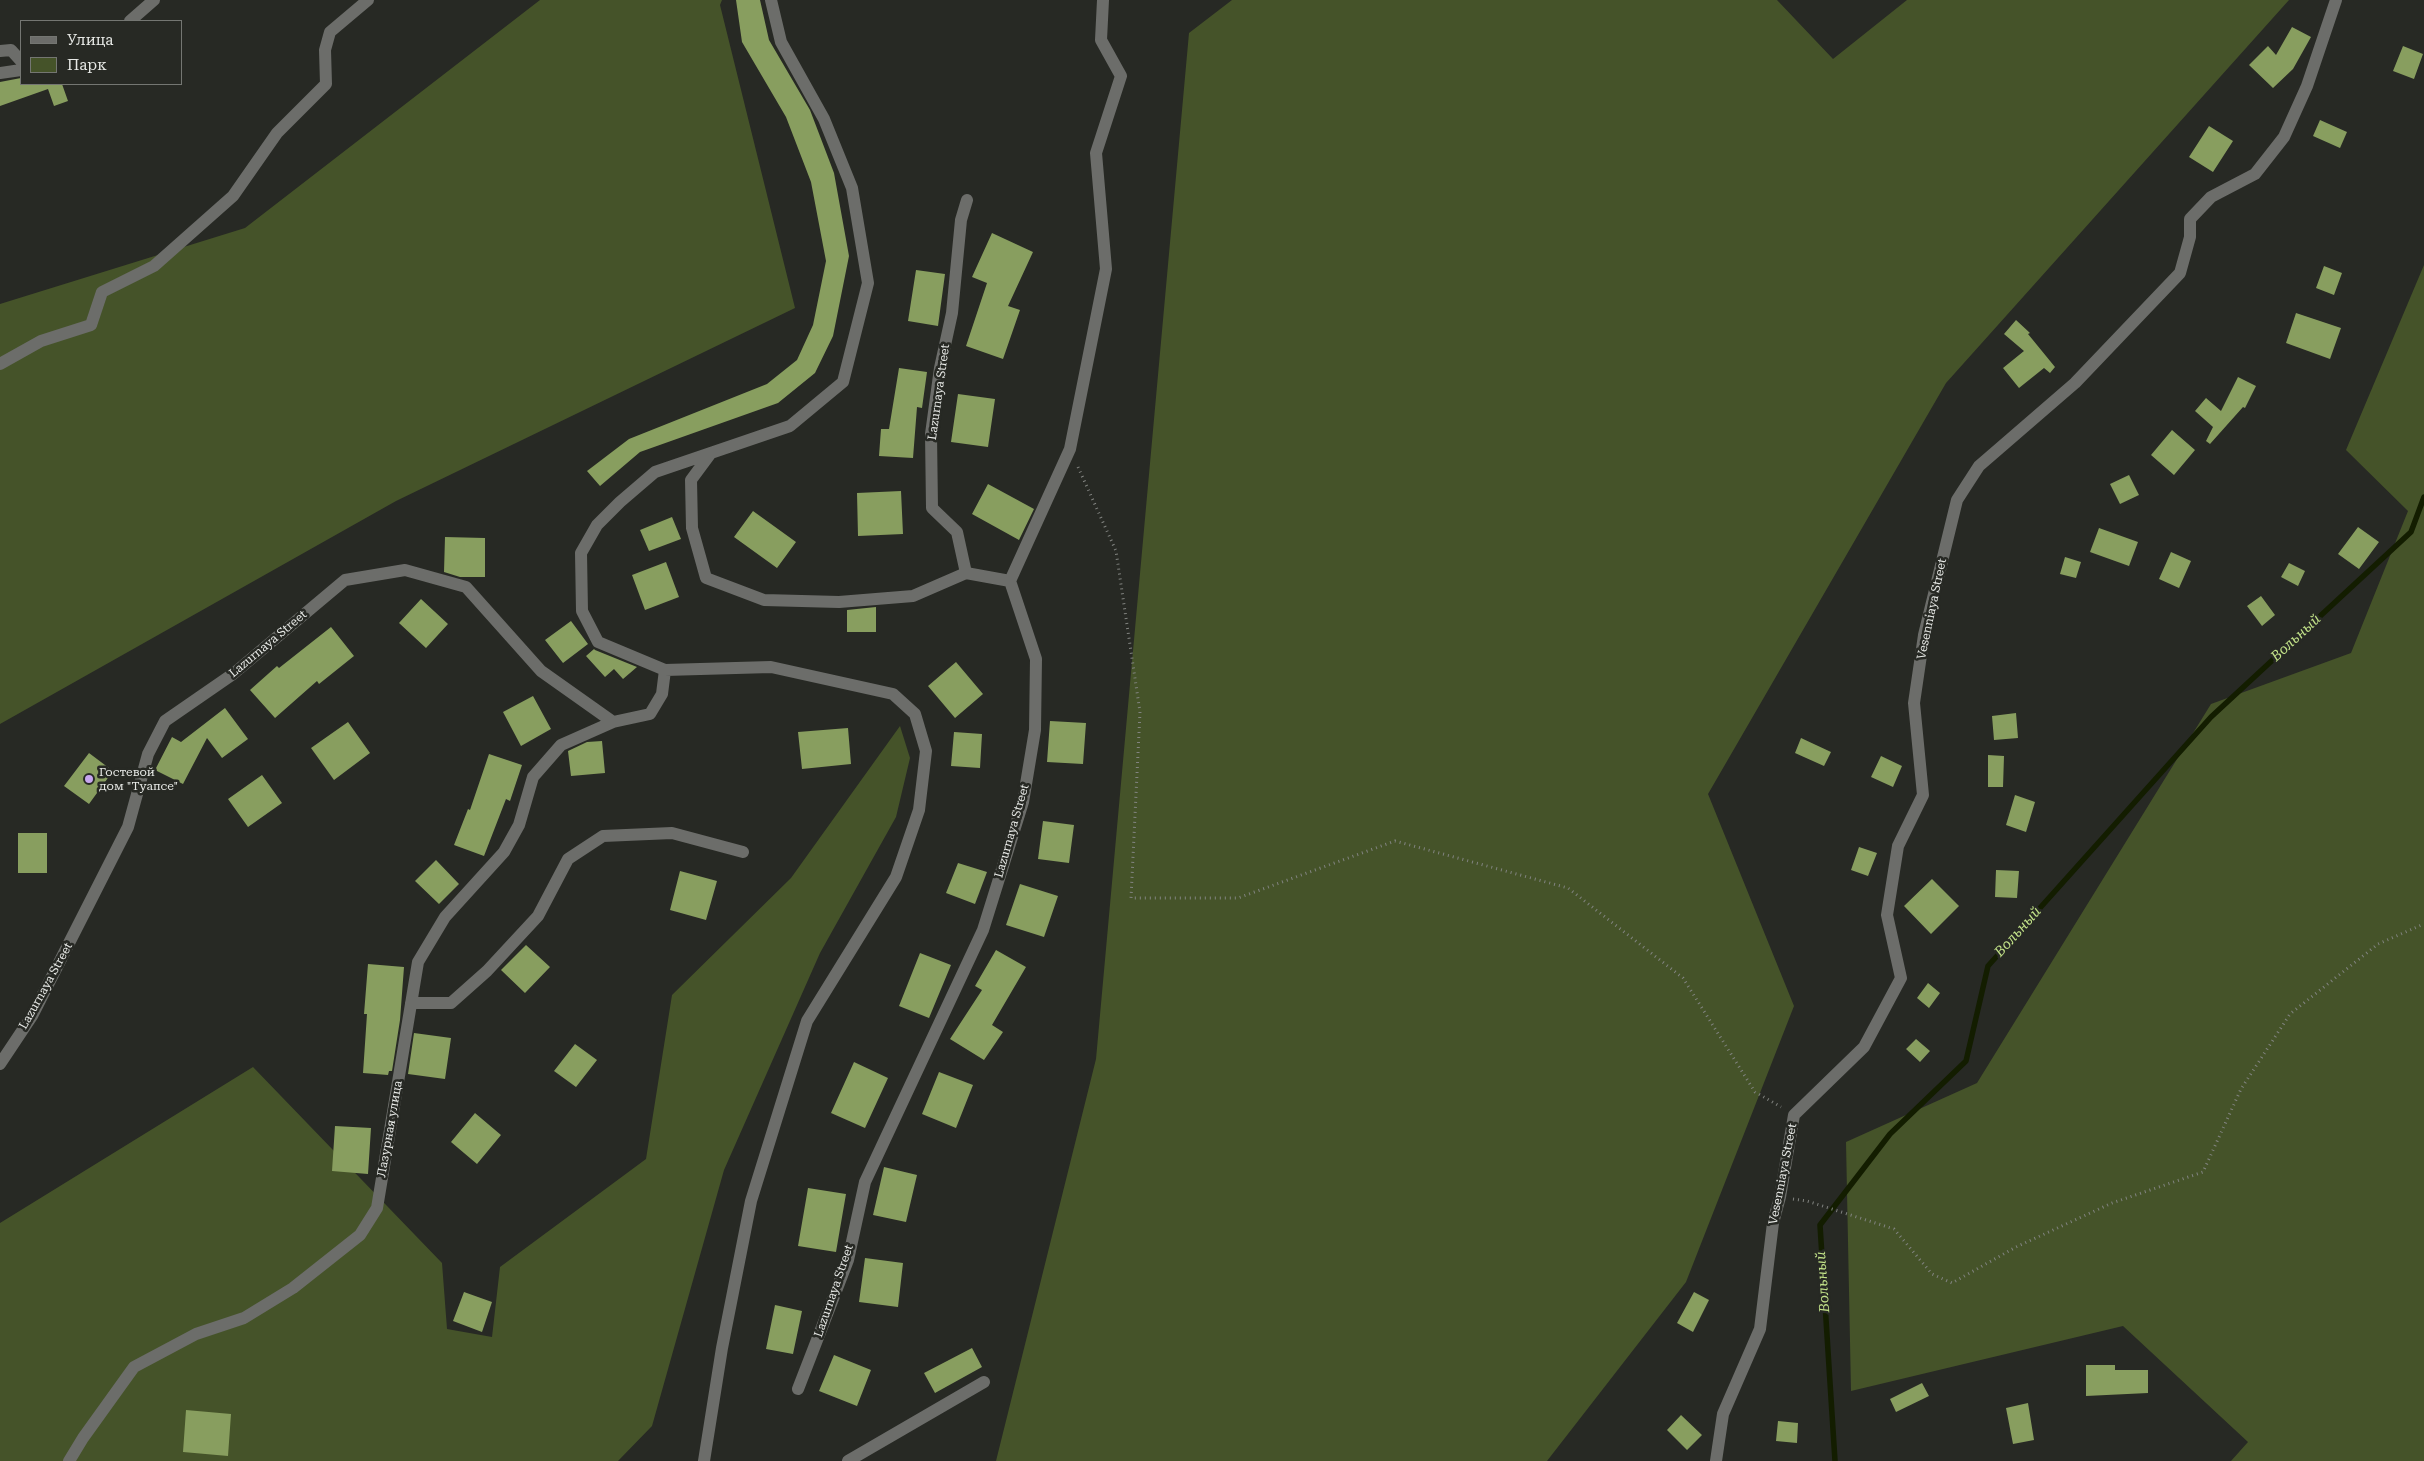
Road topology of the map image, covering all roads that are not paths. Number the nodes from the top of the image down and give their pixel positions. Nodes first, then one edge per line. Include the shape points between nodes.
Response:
1 (154, 0) edge
2 (368, 0) edge
3 (771, 0) edge
4 (1103, 0) edge
5 (2336, 0) edge
6 (131, 20) edge
7 (0, 51) edge
8 (20, 60) edge
9 (20, 70) edge
10 (0, 73) edge
11 (967, 200) dead end
12 (0, 364) edge
13 (710, 453) junction
14 (966, 573) junction
15 (1010, 581) junction
16 (665, 670) junction
17 (613, 722) junction
18 (743, 852) dead end
19 (412, 1003) junction
20 (0, 1064) edge
21 (984, 1382) dead end
22 (798, 1389) dead end
23 (69, 1461) edge
24 (704, 1461) edge
25 (848, 1461) edge
26 (1716, 1461) edge

1 - 6 street
2 - 12 street via 330,32 325,50 326,84 277,133 233,196 154,266 102,292 91,324 41,341
3 - 13 street via 781,42 824,119 852,188 868,284 843,382 790,426
4 - 15 street via 1102,40 1121,76 1096,154 1106,269 1070,449
5 - 26 street, Vesenniaya Street via 2307,86 2284,137 2255,174 2210,197 2190,219 2190,237 2180,273 2075,383 1978,466 1957,500 1924,636 1914,703 1923,795 1898,846 1887,915 1901,978 1864,1047 1794,1115 1773,1223 1760,1329 1723,1414
7 - 8 street via 11,50
9 - 10 street
11 - 14 street, Lazurnaya Street via 961,220 952,313 930,434 932,508 957,532
13 - 14 street via 691,480 692,528 706,578 764,600 839,602 913,596
13 - 16 street via 656,472 597,525 581,553 582,611 598,642
14 - 15 street
15 - 22 street, Lazurnaya Street via 1036,659 1035,730 1023,802 983,930 865,1182 848,1260
16 - 17 street via 662,694 650,714
16 - 24 street via 771,667 893,694 916,714 926,751 919,810 896,878 806,1021 750,1201
17 - 19 street, Лазурная улица via 561,745 533,777 519,825 504,852 445,917 418,962
17 - 20 street, Lazurnaya Street via 541,671 466,587 405,570 345,580 233,674 165,721 148,754 128,827 32,1016
18 - 19 street via 672,833 602,836 568,859 538,916 451,1003
19 - 23 street, Лазурная улица via 377,1208 360,1235 293,1288 244,1318 196,1334 134,1368
21 - 25 street

